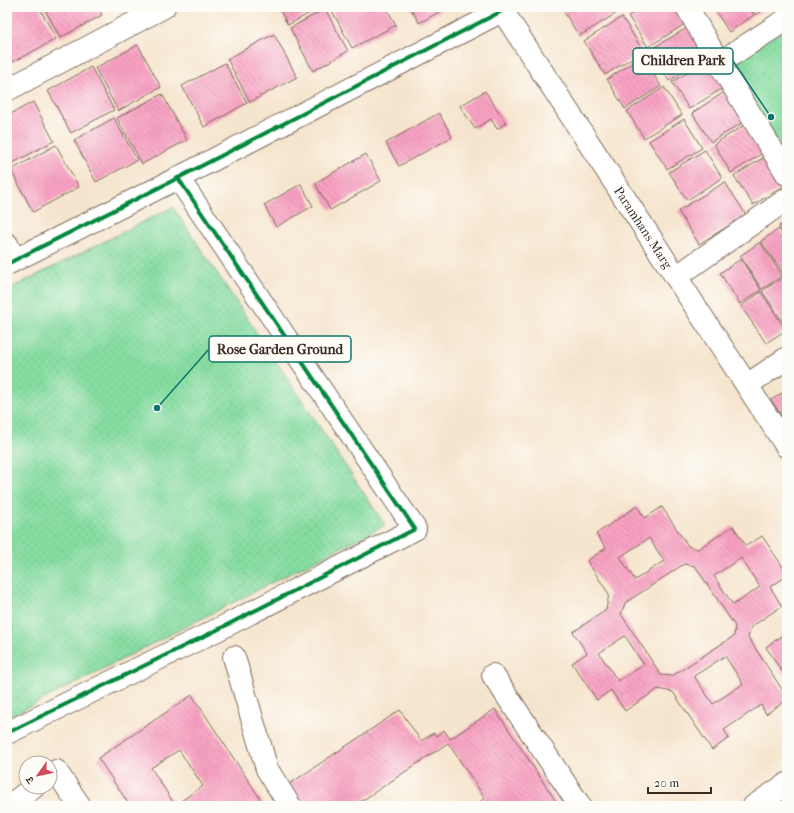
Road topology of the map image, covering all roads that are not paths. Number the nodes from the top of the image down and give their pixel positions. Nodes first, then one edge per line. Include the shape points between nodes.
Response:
1 (164, 7) edge
2 (686, 7) edge
3 (501, 9) edge
4 (787, 18) edge
5 (719, 63) junction
6 (7, 90) edge
7 (787, 174) edge
8 (178, 178) junction
9 (787, 199) edge
10 (10, 256) edge
11 (676, 277) junction
12 (787, 358) edge
13 (747, 385) junction
14 (787, 447) edge
15 (234, 657) dead end
16 (493, 675) dead end
17 (7, 733) edge
18 (58, 774) edge
19 (787, 784) edge
20 (23, 795) edge
21 (8, 806) edge
22 (80, 806) edge
23 (290, 806) edge
24 (580, 806) edge
25 (754, 806) edge

1 - 6 street
2 - 5 street
3 - 8 street
3 - 11 street, Paramhans Marg
4 - 5 street
5 - 7 street
8 - 10 street
8 - 17 street via 415,529
9 - 11 street
11 - 13 street, Paramhans Marg
12 - 13 street
13 - 14 street, Paramhans Marg
15 - 23 street via 268,769
16 - 24 street
18 - 22 street
19 - 25 street
20 - 21 street

